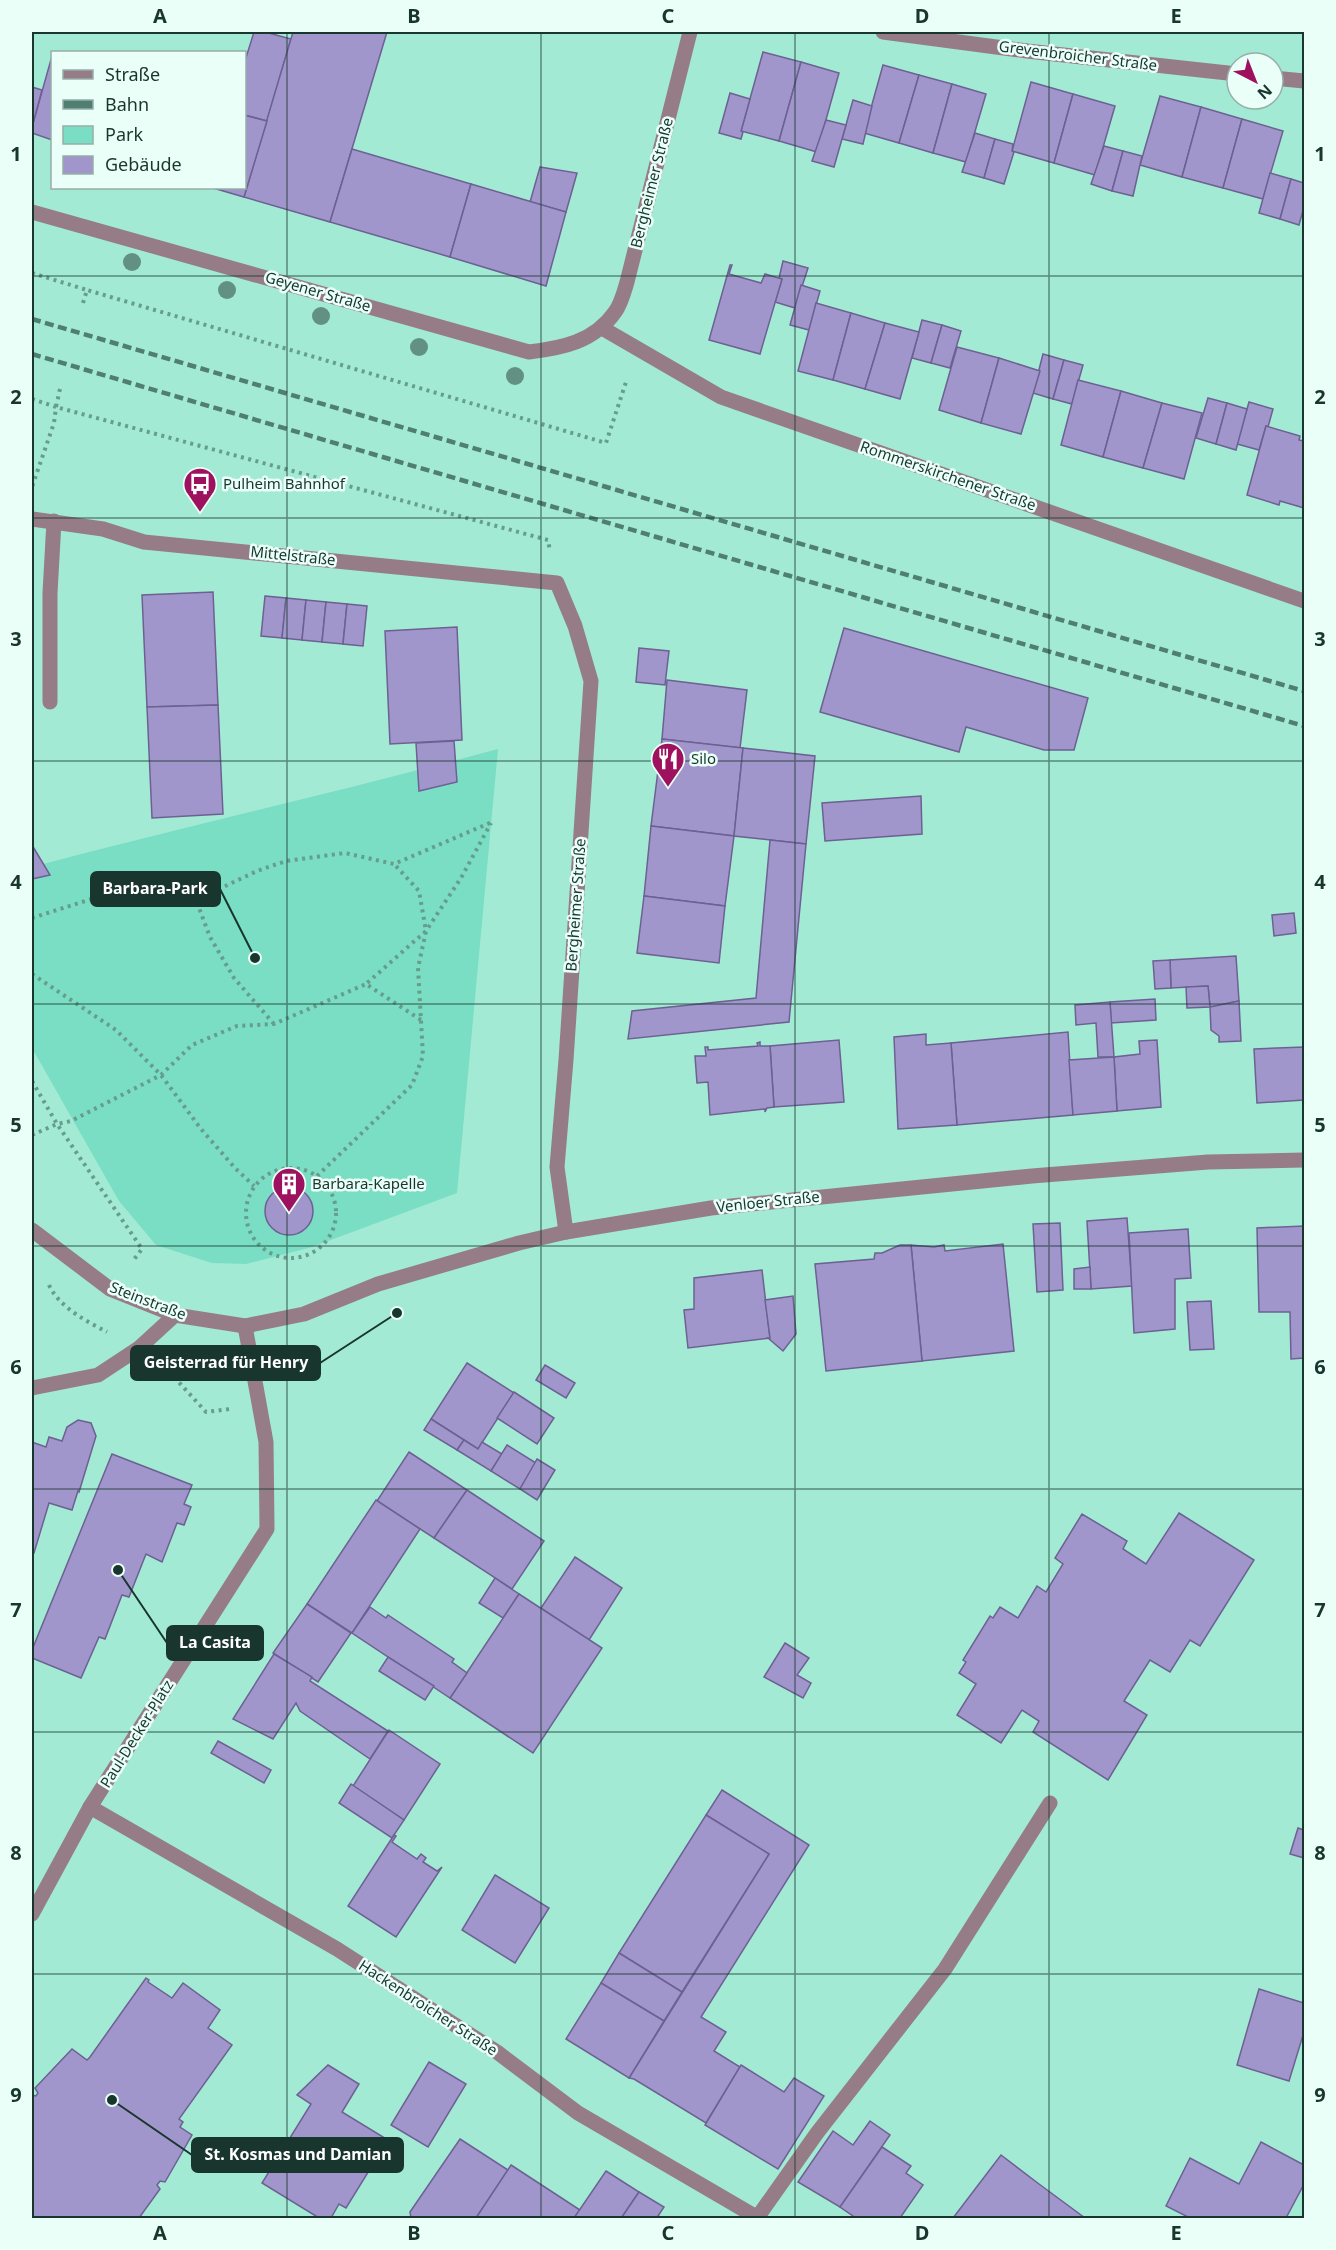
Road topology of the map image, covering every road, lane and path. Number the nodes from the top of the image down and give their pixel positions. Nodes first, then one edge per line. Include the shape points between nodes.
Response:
1 (690, 32) edge
2 (883, 32) edge
3 (1225, 73) edge
4 (1285, 79) edge
5 (1305, 81) edge
6 (32, 212) edge
7 (32, 273) edge
8 (87, 290) junction
9 (83, 303) dead end
10 (602, 328) junction
11 (629, 372) dead end
12 (60, 389) dead end
13 (32, 399) edge
14 (56, 406) junction
15 (32, 487) edge
16 (32, 519) edge
17 (54, 521) junction
18 (557, 583) junction
19 (1305, 601) edge
20 (50, 702) dead end
21 (394, 864) junction
22 (196, 900) junction
23 (32, 918) edge
24 (426, 931) junction
25 (32, 974) edge
26 (366, 984) junction
27 (421, 1020) junction
28 (274, 1024) junction
29 (161, 1075) junction
30 (32, 1081) edge
31 (57, 1124) junction
32 (32, 1135) edge
33 (1305, 1160) edge
34 (317, 1176) junction
35 (254, 1185) junction
36 (32, 1230) edge
37 (566, 1232) junction
38 (110, 1289) junction
39 (175, 1315) junction
40 (85, 1320) dead end
41 (245, 1326) junction
42 (139, 1348) junction
43 (32, 1388) edge
44 (260, 1405) junction
45 (1050, 1803) dead end
46 (90, 1807) junction
47 (32, 1914) edge
48 (758, 2218) edge

1 - 10 street, Bergheimer Straße via 627,282 616,311
2 - 3 street, Grevenbroicher Straße
4 - 5 street
6 - 10 street, Geyener Straße via 529,352 559,348
7 - 8 path
8 - 9 path
8 - 11 path via 606,443
10 - 19 street, Rommerskirchener Straße via 721,397
12 - 14 path
13 - 14 path
14 - 15 path
14 - 18 path via 548,540
16 - 17 street, Mittelstraße
17 - 18 street, Mittelstraße via 103,529 144,542
17 - 20 street
18 - 37 street, Bergheimer Straße via 591,681 556,1167
21 - 22 path via 345,854 286,861
21 - 24 path via 419,891
21 - 24 path via 492,822
22 - 23 path via 139,892 107,894
22 - 28 path via 210,937 234,978
24 - 26 path
24 - 27 path via 418,968
25 - 29 path via 116,1030
26 - 27 path
26 - 28 path
27 - 34 path via 423,1056 412,1085
28 - 29 path via 237,1026 192,1045
29 - 31 path
29 - 35 path via 201,1129
30 - 31 path
31 - 32 path
31 - 38 path via 142,1249
33 - 37 street, Venloer Straße via 1208,1162 855,1193 711,1208
34 - 35 path via 295,1167 279,1169
34 - 35 path via 332,1192 335,1223 329,1237 306,1256 275,1256 253,1239 245,1212
36 - 38 street, Steinstraße
37 - 41 street, Venloer Straße via 378,1284 304,1314
38 - 39 street, Steinstraße
39 - 41 street, Steinstraße
39 - 42 street
40 - 42 path
41 - 44 street, Paul-Decker-Platz
42 - 43 street via 98,1375
42 - 44 path via 155,1356 206,1412
44 - 46 street, Paul-Decker-Platz via 266,1442 267,1530
45 - 48 street via 945,1969 817,2133
46 - 47 street, Paul-Decker-Platz
46 - 48 street, Hackenbroicher Straße via 337,1949 497,2052 578,2113

